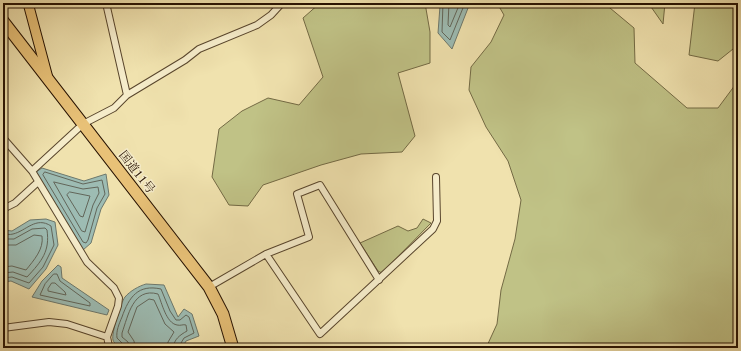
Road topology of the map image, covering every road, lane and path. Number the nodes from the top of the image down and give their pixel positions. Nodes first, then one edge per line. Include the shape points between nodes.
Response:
1 (28, 3) edge
2 (106, 3) edge
3 (282, 3) edge
4 (3, 21) edge
5 (48, 80) junction
6 (127, 95) junction
7 (83, 124) junction
8 (3, 138) edge
9 (32, 171) junction
10 (436, 177) dead end
11 (38, 182) junction
12 (3, 209) edge
13 (266, 254) junction
14 (379, 280) junction
15 (209, 287) junction
16 (3, 328) edge
17 (107, 336) junction
18 (111, 348) edge
19 (233, 348) edge

1 - 5 main road
2 - 6 street
3 - 6 street via 257,25 199,49
4 - 5 highway, 国道11号
5 - 7 highway, 国道11号
6 - 7 street via 114,108
7 - 9 street
7 - 15 highway, 国道11号
8 - 9 street
9 - 11 street
10 - 14 street via 437,221 433,229
11 - 12 street via 15,203
11 - 17 street via 87,262 114,288 119,298
13 - 14 street via 320,334
13 - 14 street via 309,237 297,194 320,185
13 - 15 street
15 - 19 highway, 国道11号 via 223,314
16 - 17 street via 49,322 67,324
17 - 18 street

